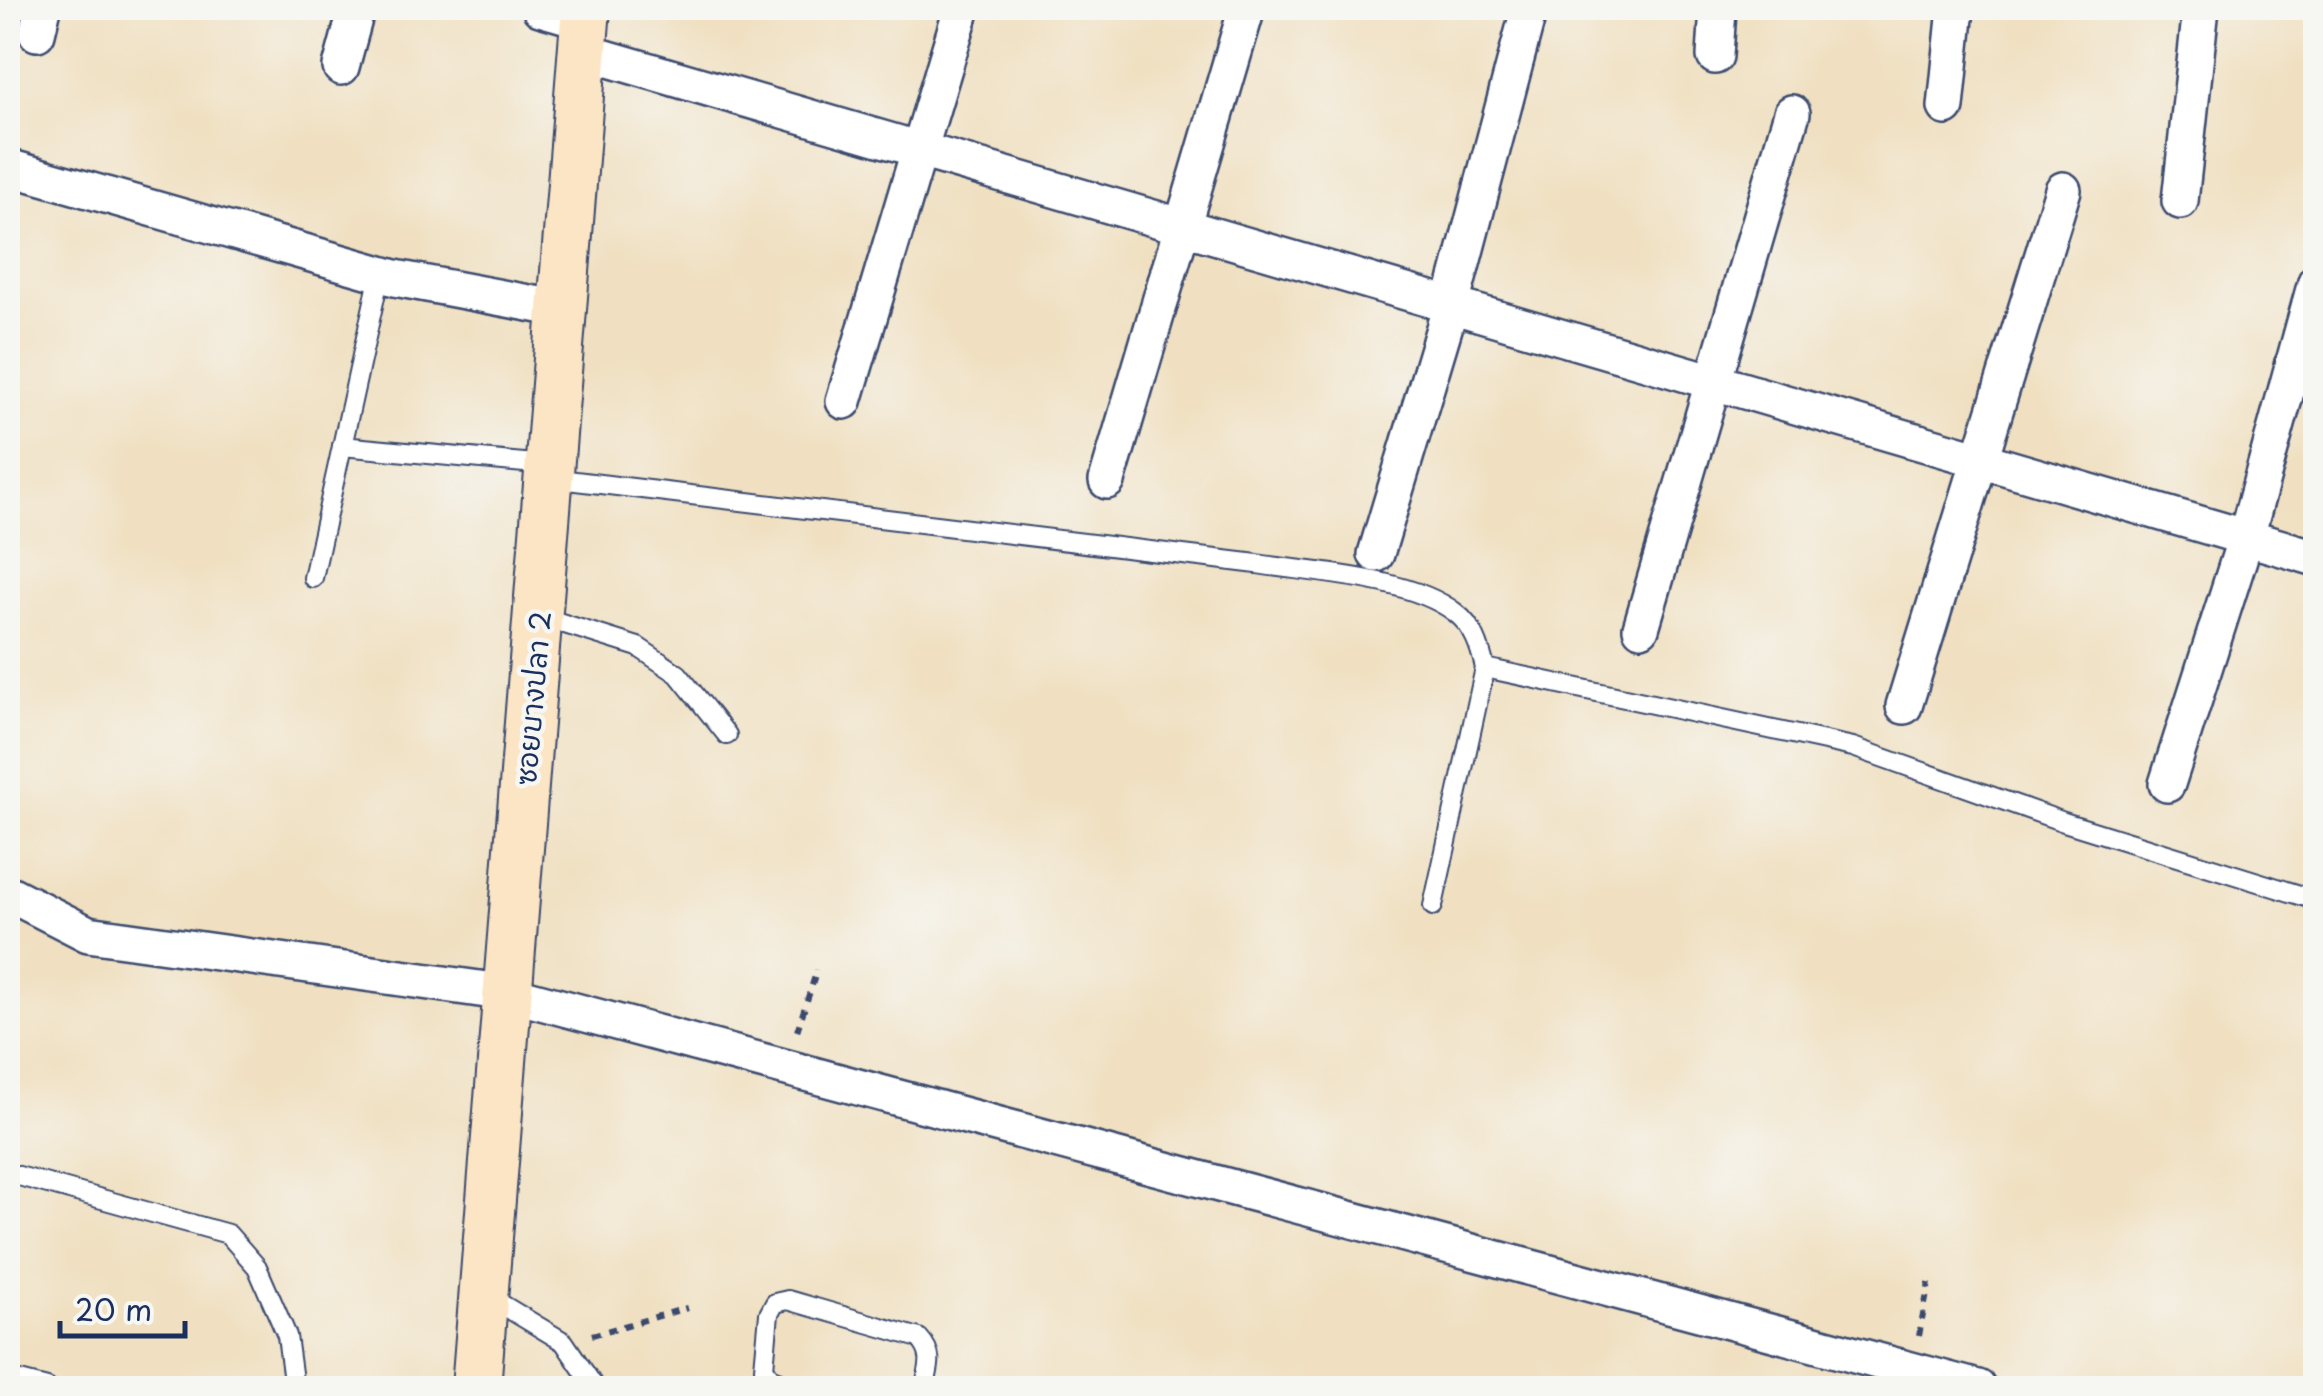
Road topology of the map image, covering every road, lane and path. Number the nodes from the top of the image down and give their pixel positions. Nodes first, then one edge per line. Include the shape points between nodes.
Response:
1 (357, 8) edge
2 (540, 8) edge
3 (962, 8) edge
4 (1247, 8) edge
5 (1718, 8) edge
6 (1956, 8) edge
7 (2201, 8) edge
8 (1526, 21) dead end
9 (585, 27) edge
10 (1715, 56) dead end
11 (340, 68) dead end
12 (1946, 107) dead end
13 (1792, 113) dead end
14 (921, 150) junction
15 (8, 167) edge
16 (2063, 190) dead end
17 (2180, 201) dead end
18 (1184, 227) junction
19 (380, 274) junction
20 (2316, 282) edge
21 (1451, 305) junction
22 (561, 309) junction
23 (1714, 382) junction
24 (844, 401) dead end
25 (342, 446) junction
26 (1983, 460) junction
27 (550, 472) junction
28 (1107, 481) dead end
29 (2246, 537) junction
30 (1376, 554) dead end
31 (2316, 558) edge
32 (312, 578) dead end
33 (538, 616) junction
34 (1641, 628) dead end
35 (1485, 668) junction
36 (1904, 706) dead end
37 (727, 734) dead end
38 (2167, 784) dead end
39 (8, 894) edge
40 (2316, 900) edge
41 (1433, 906) dead end
42 (817, 970) dead end
43 (508, 994) junction
44 (784, 1068) junction
45 (8, 1173) edge
46 (1929, 1283) dead end
47 (485, 1295) junction
48 (687, 1308) dead end
49 (564, 1342) junction
50 (1913, 1371) junction
51 (8, 1378) edge
52 (47, 1388) edge
53 (294, 1388) edge
54 (476, 1388) edge
55 (594, 1388) edge
56 (797, 1388) edge
57 (924, 1388) edge
58 (1978, 1388) edge

1 - 11 street
2 - 9 street
3 - 14 street
4 - 18 street
5 - 10 street
6 - 12 street
7 - 17 street
8 - 21 street
9 - 14 street
9 - 22 street, ซอยบางปลา 2
13 - 23 street
14 - 18 street
14 - 24 street
15 - 19 street
16 - 26 street
18 - 21 street
18 - 28 street
19 - 22 street
19 - 25 lane
20 - 29 street
21 - 23 street
21 - 30 street
22 - 27 street, ซอยบางปลา 2
23 - 26 street
23 - 34 street
25 - 27 lane
25 - 32 lane
26 - 29 street
26 - 36 street
27 - 33 street, ซอยบางปลา 2
27 - 35 lane via 1370,581 1457,613 1478,640
29 - 31 street
29 - 38 street
33 - 37 lane via 638,647 678,674
33 - 43 street, ซอยบางปลา 2
35 - 40 lane via 1853,747 2064,822
35 - 41 lane
39 - 43 street via 88,934
42 - 44 path
43 - 44 street
43 - 47 street, ซอยบางปลา 2
44 - 50 street
45 - 53 lane via 228,1234 257,1267 287,1336
46 - 50 path
47 - 49 lane
47 - 54 street, ซอยบางปลา 2
48 - 49 path
49 - 55 lane
50 - 58 street
51 - 52 lane
56 - 57 lane via 772,1379 764,1368 769,1314 788,1300 920,1338 931,1362

